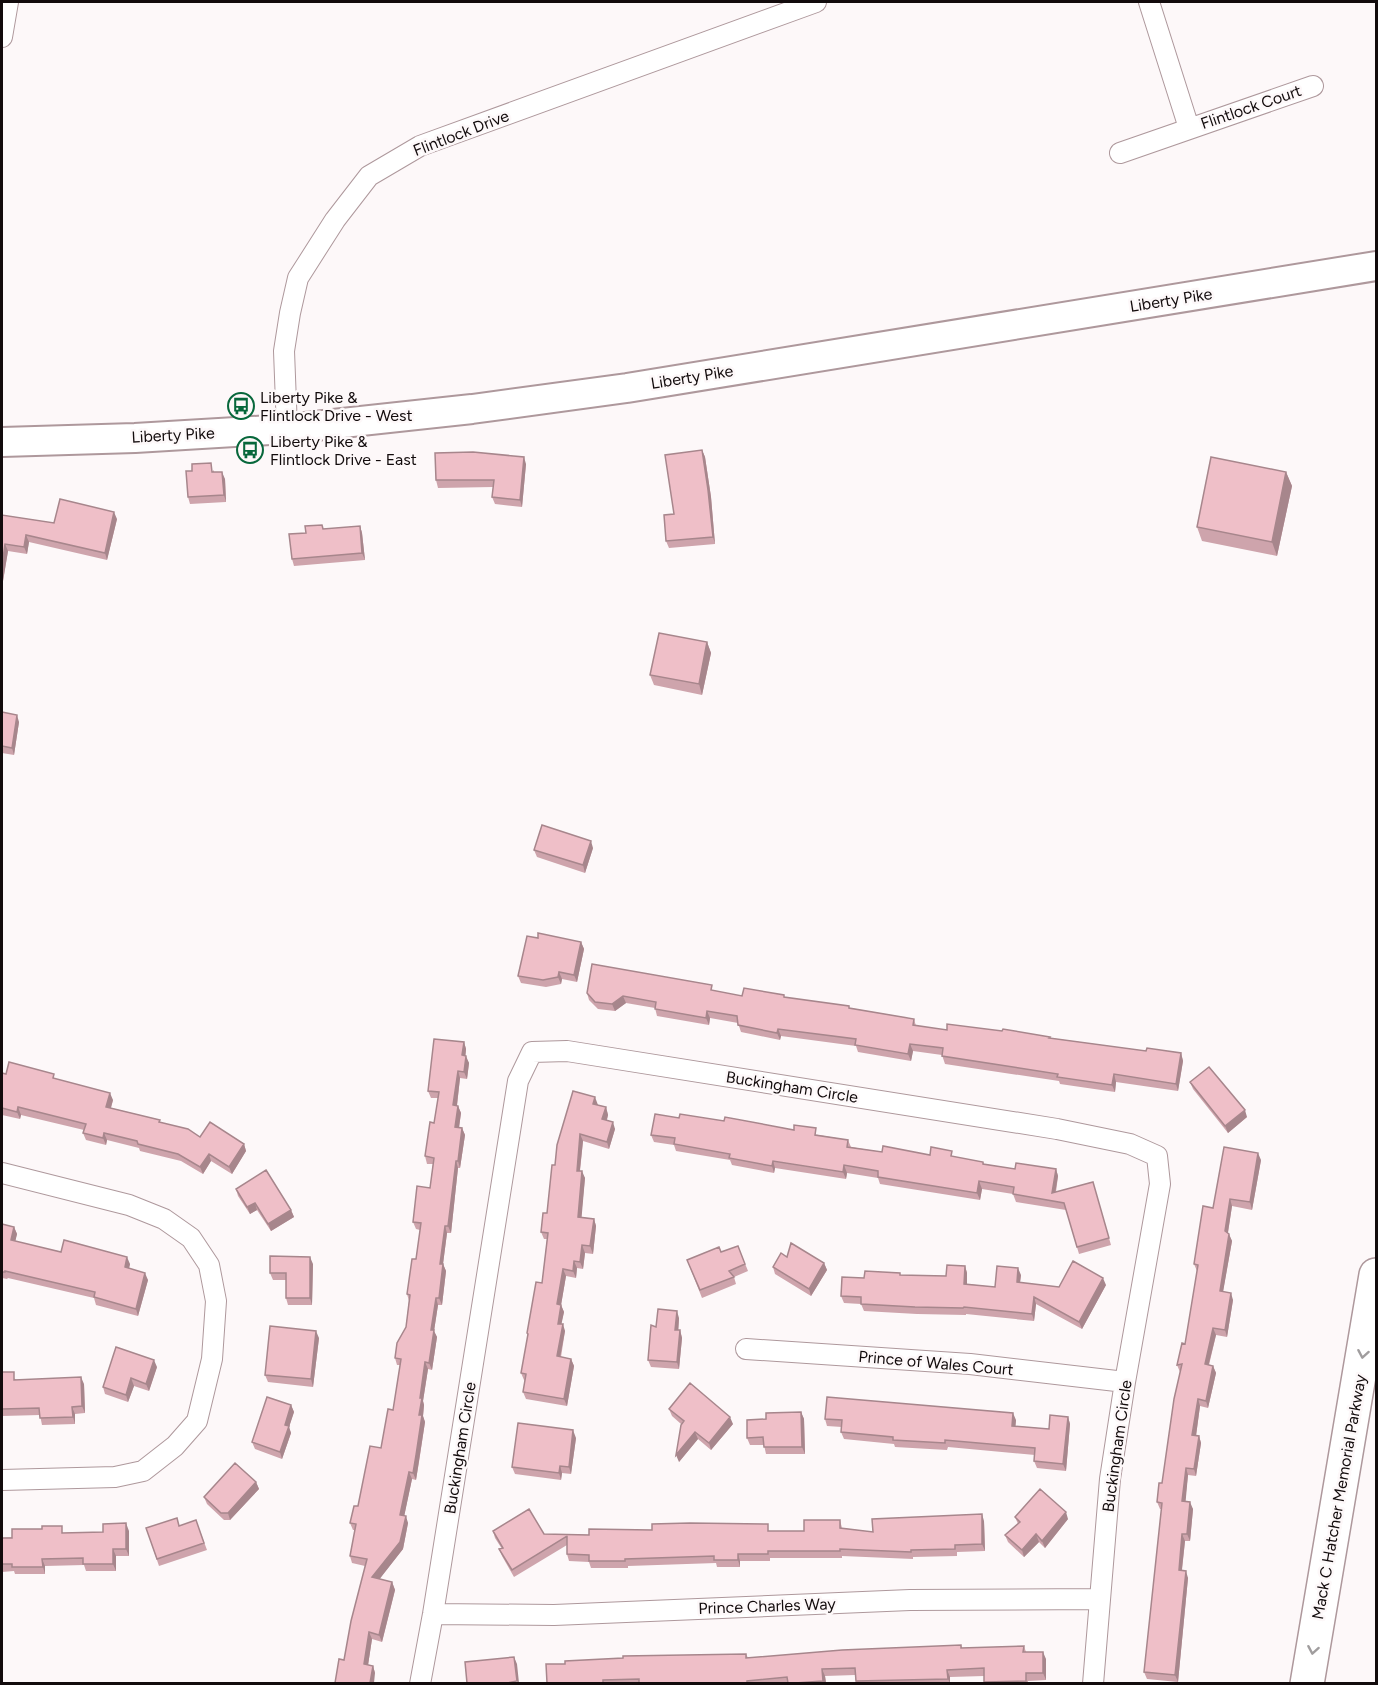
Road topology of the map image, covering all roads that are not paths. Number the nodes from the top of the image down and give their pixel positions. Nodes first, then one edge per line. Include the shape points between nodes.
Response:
1 (8, 2) edge
2 (816, 2) edge
3 (1149, 2) edge
4 (2, 37) edge
5 (1313, 86) dead end
6 (1189, 128) junction
7 (1120, 153) dead end
8 (1377, 266) edge
9 (286, 429) junction
10 (2, 442) edge
11 (2, 1173) edge
12 (1377, 1275) edge
13 (746, 1349) dead end
14 (1125, 1382) junction
15 (2, 1480) edge
16 (1100, 1599) junction
17 (433, 1614) junction
18 (420, 1683) edge
19 (1093, 1683) edge
20 (1307, 1683) edge

1 - 4 street
2 - 9 street, Flintlock Drive via 420,146 369,176 298,278 284,351
3 - 6 street, Flintlock Court
5 - 6 street, Flintlock Court
6 - 7 street, Flintlock Court
8 - 9 street, Liberty Pike via 627,388
9 - 10 street, Liberty Pike
11 - 15 street via 129,1205 164,1219 191,1238 209,1265 216,1300 212,1359 197,1421 175,1446 143,1471 115,1477
12 -> 20 highway, Mack C Hatcher Memorial Parkway
13 - 14 street, Prince of Wales Court via 970,1364
14 - 16 street, Buckingham Circle via 1110,1479
14 - 17 street, Buckingham Circle via 1160,1184 1157,1156 1130,1144 1057,1129 567,1051 532,1052 518,1081
16 - 17 street, Prince Charles Way via 910,1600 554,1615
16 - 19 street, Buckingham Circle
17 - 18 street, Buckingham Circle

